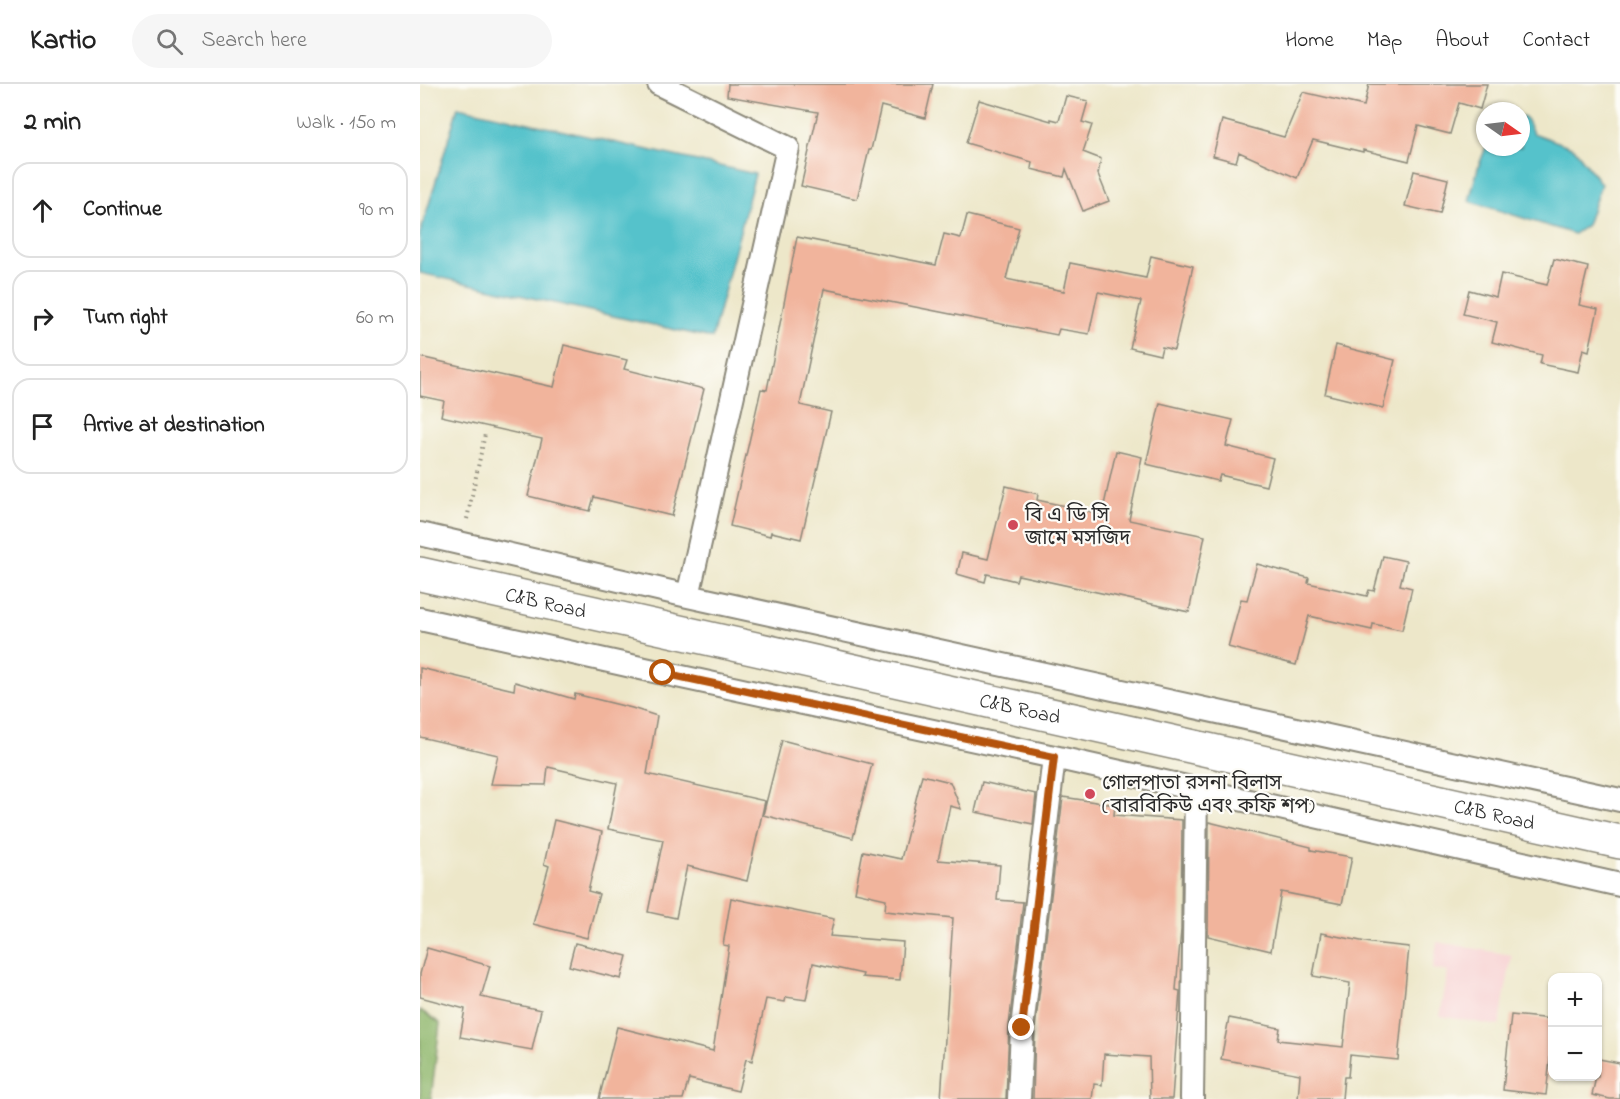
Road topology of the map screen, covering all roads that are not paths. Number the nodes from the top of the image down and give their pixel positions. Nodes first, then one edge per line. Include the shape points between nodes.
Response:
1 (658, 84) edge
2 (420, 534) edge
3 (420, 574) edge
4 (688, 596) junction
5 (420, 619) edge
6 (1054, 757) junction
7 (1196, 789) junction
8 (1620, 800) edge
9 (1620, 842) edge
10 (1620, 885) edge
11 (1019, 1099) edge
12 (1192, 1099) edge

1 - 4 street via 788,148
2 - 4 street
3 - 9 highway, C&B Road
4 - 8 street
5 - 6 street
6 - 7 street
6 - 11 street via 1022,1028
7 - 10 street
7 - 12 street

